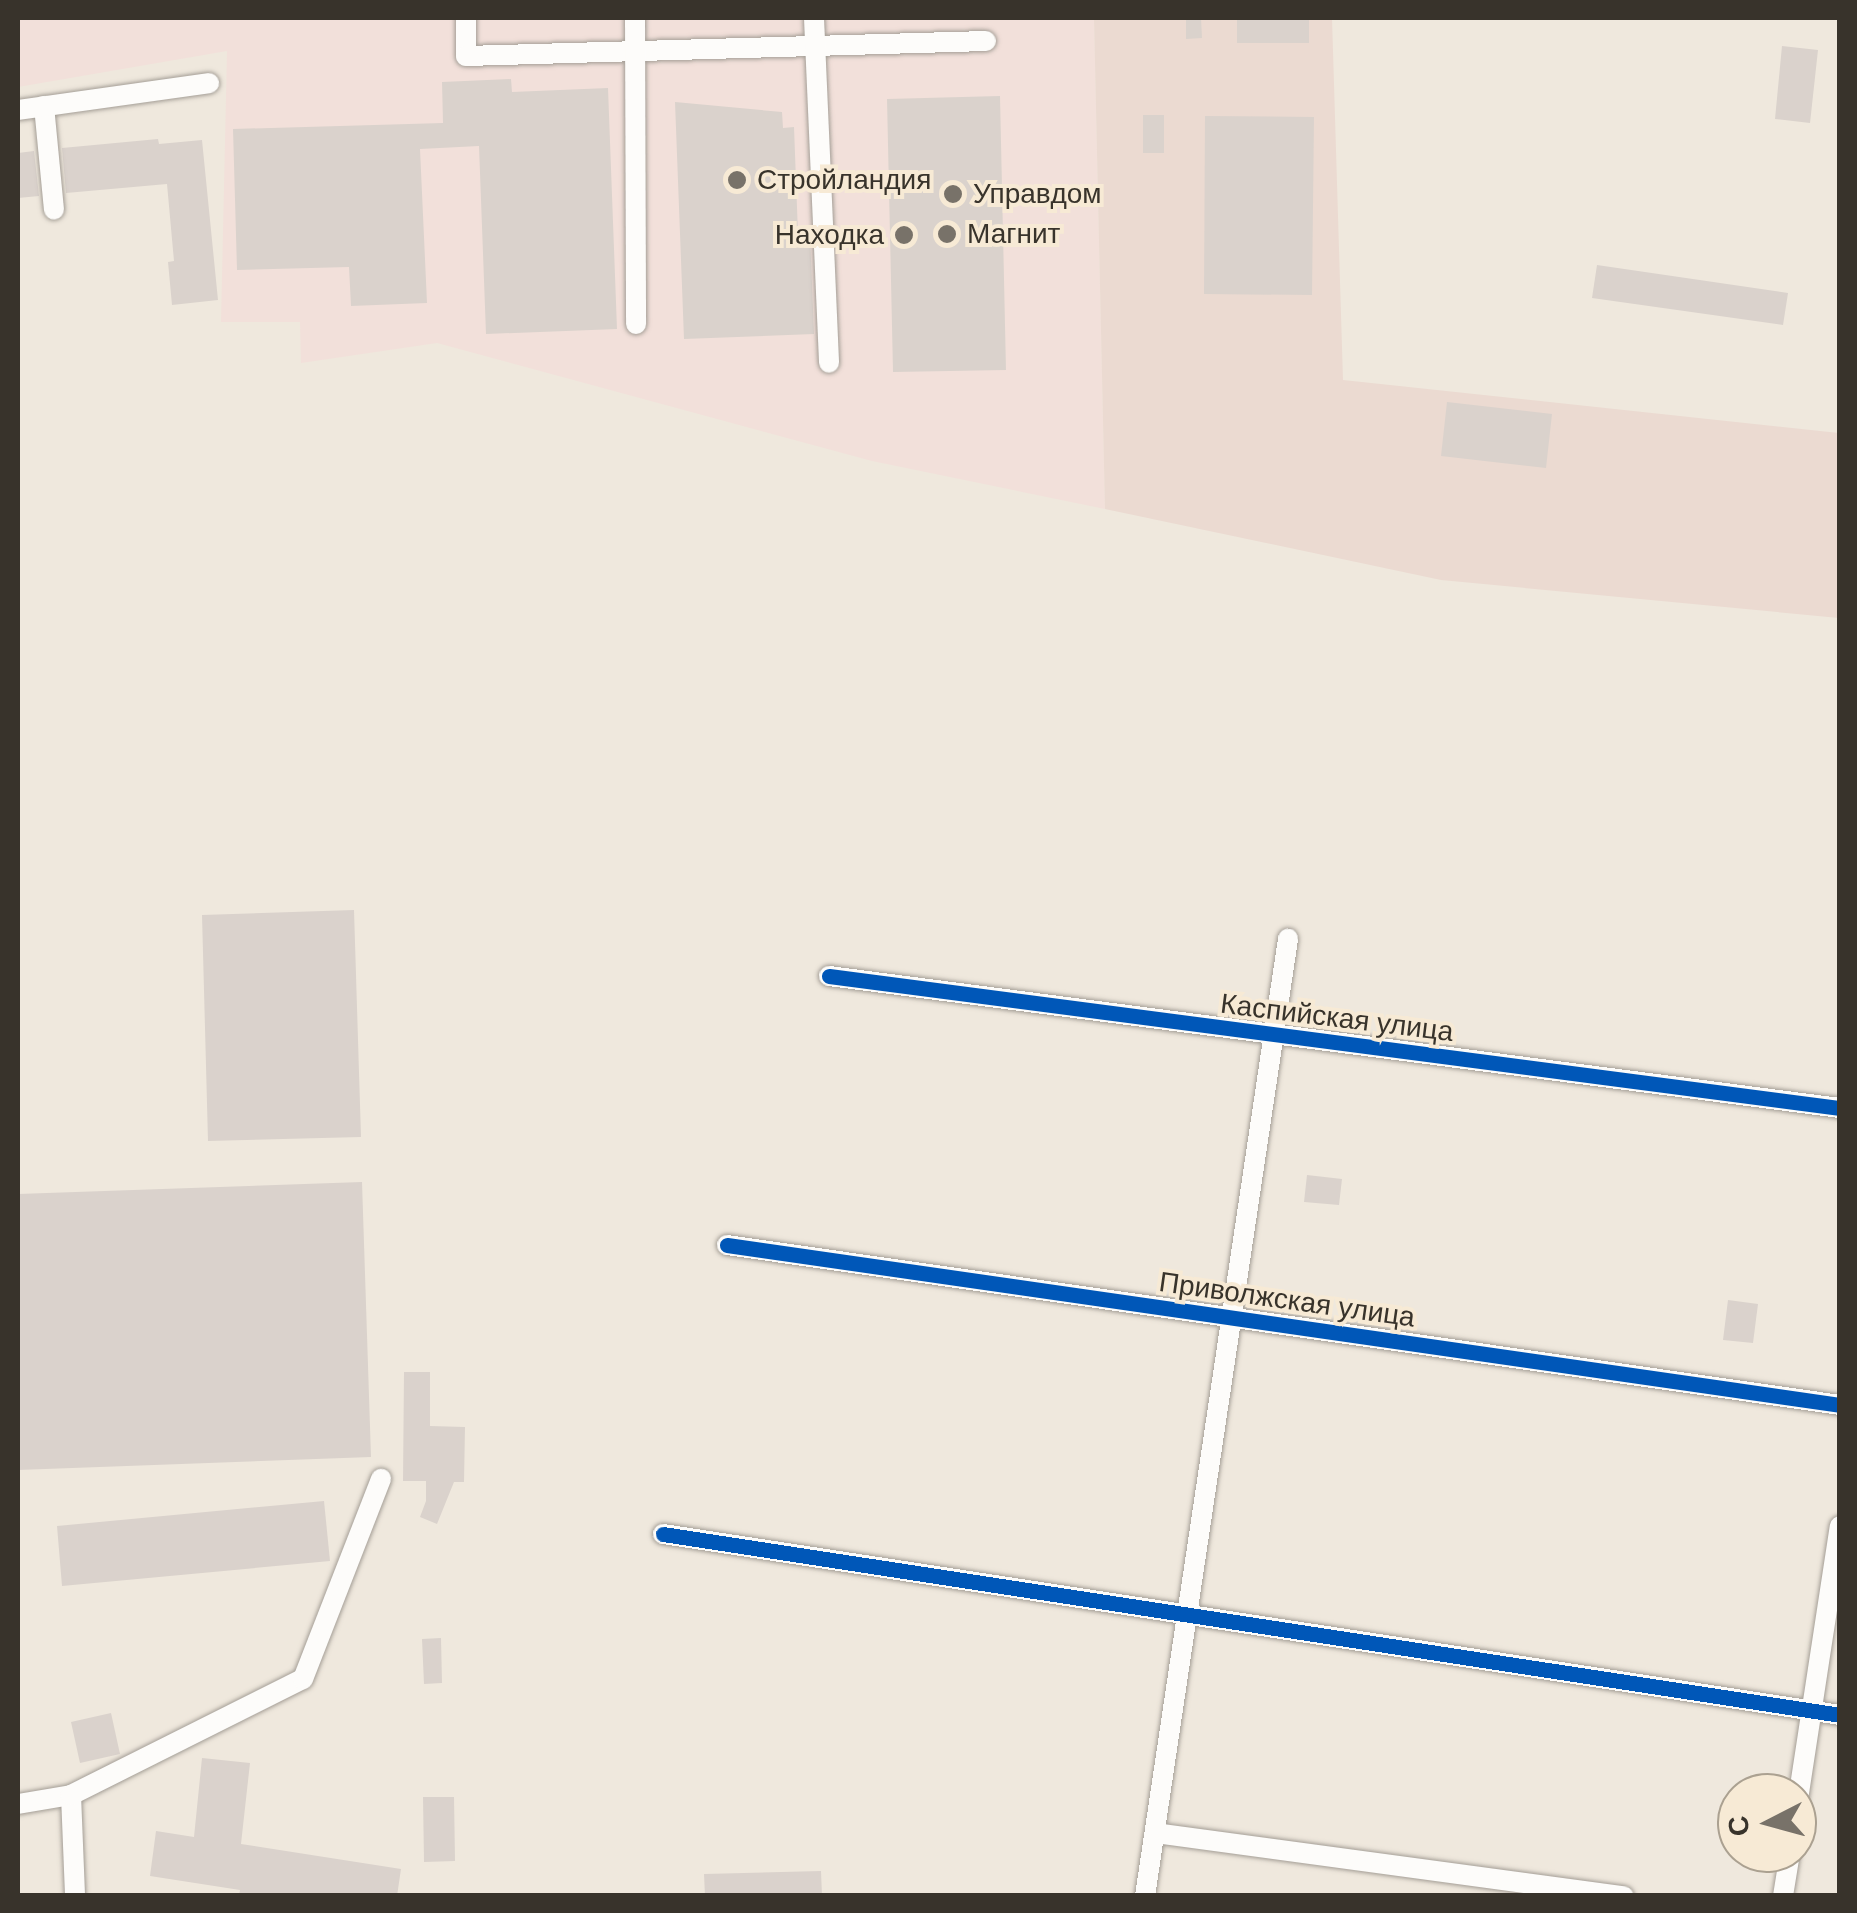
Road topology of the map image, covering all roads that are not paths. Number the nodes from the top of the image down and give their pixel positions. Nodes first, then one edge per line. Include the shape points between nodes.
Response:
1 (466, 18) edge
2 (635, 18) edge
3 (814, 18) edge
4 (986, 40) dead end
5 (815, 44) junction
6 (635, 50) junction
7 (210, 83) dead end
8 (44, 106) junction
9 (18, 110) edge
10 (54, 210) dead end
11 (636, 324) dead end
12 (829, 363) dead end
13 (1288, 939) dead end
14 (829, 976) dead end
15 (1274, 1034) junction
16 (1840, 1108) edge
17 (727, 1245) dead end
18 (1232, 1318) junction
19 (1840, 1405) edge
20 (381, 1480) dead end
21 (1840, 1526) edge
22 (663, 1534) dead end
23 (1188, 1614) junction
24 (1812, 1710) junction
25 (1840, 1714) edge
26 (1802, 1773) edge
27 (72, 1795) junction
28 (18, 1804) edge
29 (1154, 1833) junction
30 (74, 1896) edge
31 (1146, 1896) edge
32 (1624, 1896) edge

1 - 6 street via 466,56
2 - 6 street
3 - 5 street
4 - 5 street
5 - 6 street
5 - 12 street
6 - 11 street
7 - 8 street
8 - 9 street
8 - 10 street
13 - 15 street
14 - 15 street, Каспийская улица
15 - 16 street, Каспийская улица
15 - 18 street
17 - 18 street, Приволжская улица
18 - 19 street, Приволжская улица
18 - 23 street
20 - 27 street via 303,1679
21 - 24 street
22 - 23 street
23 - 24 street
23 - 29 street
24 - 25 street
24 - 26 street
27 - 28 street
27 - 30 street
29 - 31 street
29 - 32 street

